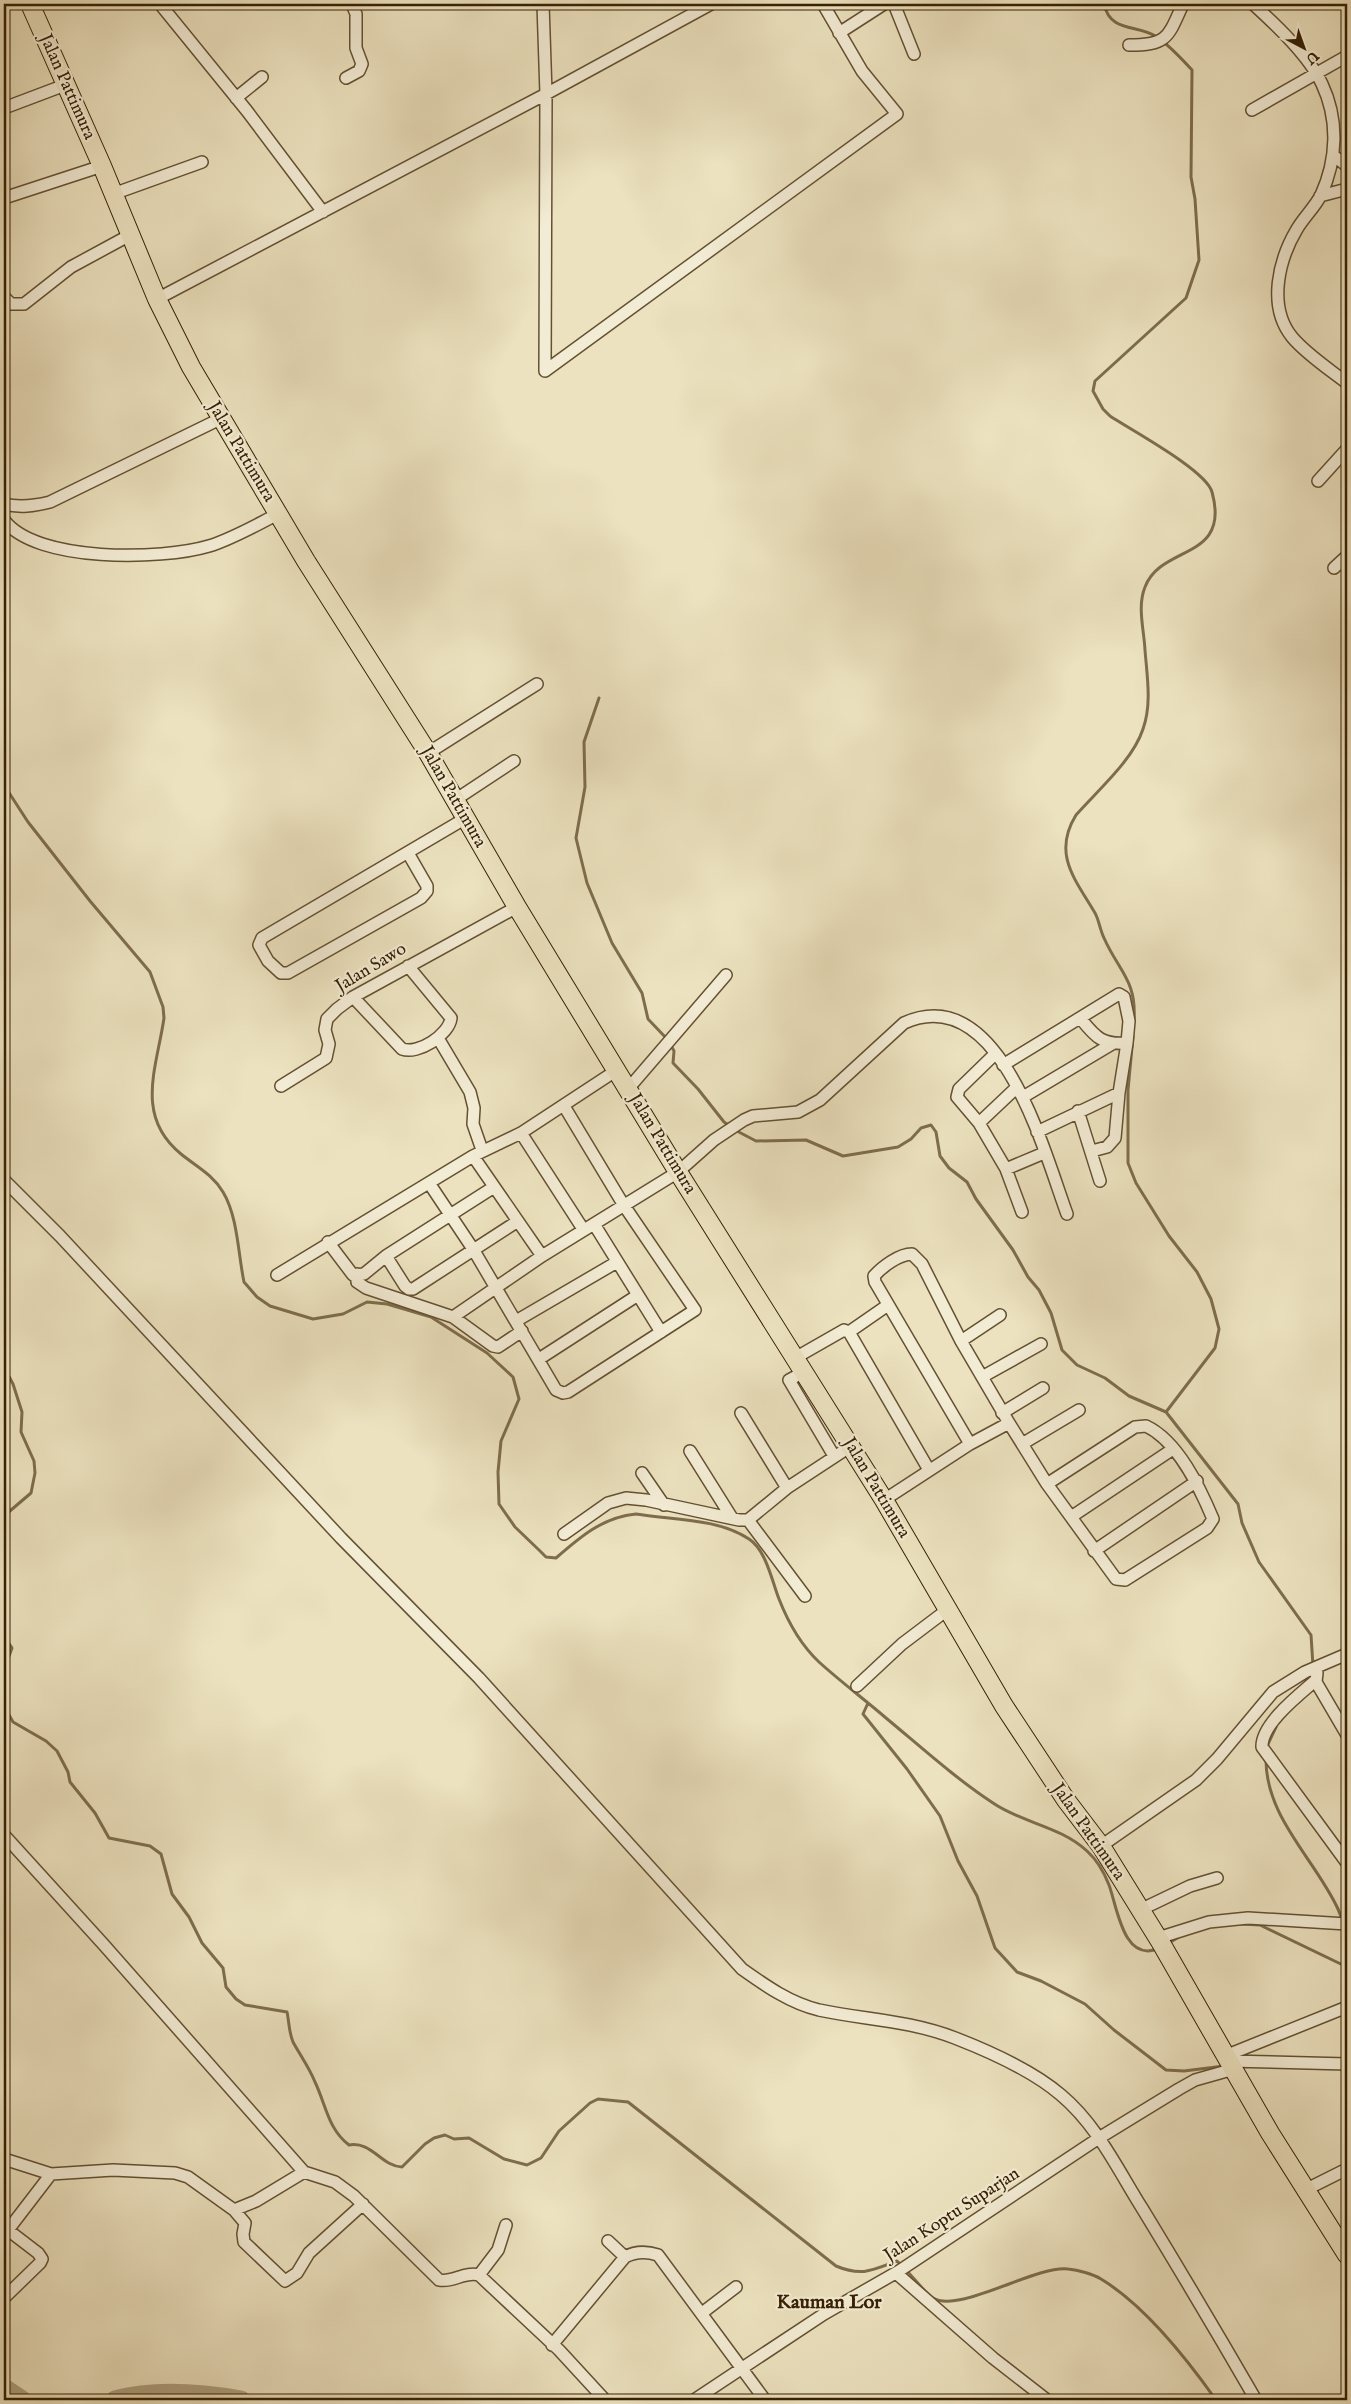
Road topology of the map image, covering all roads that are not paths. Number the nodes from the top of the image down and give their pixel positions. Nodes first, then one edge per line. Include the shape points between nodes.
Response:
1 (30, 4) edge
2 (160, 4) edge
3 (352, 4) edge
4 (543, 4) edge
5 (712, 4) edge
6 (823, 4) edge
7 (884, 4) edge
8 (894, 4) edge
9 (1183, 4) edge
10 (1253, 4) edge
11 (839, 32) junction
12 (1129, 45) dead end
13 (914, 54) dead end
14 (1347, 56) edge
15 (1317, 75) junction
16 (262, 77) dead end
17 (346, 78) dead end
18 (65, 85) junction
19 (546, 94) junction
20 (236, 98) junction
21 (4, 108) edge
22 (1252, 110) dead end
23 (1334, 156) junction
24 (202, 162) dead end
25 (102, 166) junction
26 (1347, 166) edge
27 (1347, 189) edge
28 (113, 194) junction
29 (1320, 196) junction
30 (4, 198) edge
31 (323, 212) junction
32 (130, 235) junction
33 (4, 297) edge
34 (157, 298) junction
35 (1347, 383) edge
36 (222, 418) junction
37 (1347, 450) edge
38 (1318, 482) dead end
39 (4, 504) edge
40 (278, 514) junction
41 (4, 520) edge
42 (1347, 556) edge
43 (1334, 568) dead end
44 (537, 684) dead end
45 (428, 752) junction
46 (514, 761) dead end
47 (456, 800) junction
48 (466, 818) junction
49 (408, 853) junction
50 (518, 907) junction
51 (408, 966) junction
52 (726, 975) dead end
53 (353, 997) junction
54 (1080, 1019) junction
55 (438, 1038) junction
56 (1127, 1043) junction
57 (1112, 1044) junction
58 (995, 1054) junction
59 (1003, 1065) junction
60 (617, 1070) junction
61 (281, 1086) dead end
62 (628, 1089) junction
63 (1020, 1092) junction
64 (1119, 1093) junction
65 (564, 1106) junction
66 (1078, 1111) junction
67 (979, 1123) junction
68 (1037, 1132) junction
69 (522, 1133) junction
70 (1092, 1151) junction
71 (477, 1153) junction
72 (1044, 1153) junction
73 (1006, 1169) junction
74 (678, 1172) junction
75 (4, 1180) edge
76 (1100, 1181) dead end
77 (429, 1183) junction
78 (494, 1186) junction
79 (623, 1204) junction
80 (1022, 1212) dead end
81 (451, 1214) junction
82 (1067, 1214) dead end
83 (518, 1221) junction
84 (594, 1224) junction
85 (583, 1230) junction
86 (328, 1242) junction
87 (473, 1250) junction
88 (386, 1256) junction
89 (542, 1256) junction
90 (617, 1262) junction
91 (357, 1274) junction
92 (277, 1275) dead end
93 (495, 1287) junction
94 (638, 1295) junction
95 (888, 1305) junction
96 (1000, 1315) dead end
97 (453, 1317) junction
98 (519, 1326) junction
99 (661, 1332) junction
100 (849, 1332) junction
101 (961, 1341) junction
102 (1041, 1344) dead end
103 (539, 1359) junction
104 (799, 1365) junction
105 (982, 1377) junction
106 (1043, 1388) dead end
107 (1079, 1410) dead end
108 (741, 1413) dead end
109 (1002, 1413) junction
110 (1009, 1423) junction
111 (970, 1444) junction
112 (1022, 1444) junction
113 (851, 1446) junction
114 (1173, 1450) junction
115 (690, 1451) dead end
116 (834, 1456) junction
117 (929, 1470) junction
118 (642, 1474) dead end
119 (1197, 1481) junction
120 (1047, 1484) junction
121 (787, 1488) junction
122 (884, 1500) junction
123 (664, 1505) junction
124 (1071, 1517) junction
125 (732, 1518) junction
126 (748, 1520) junction
127 (564, 1534) dead end
128 (1094, 1551) junction
129 (806, 1596) dead end
130 (947, 1610) junction
131 (1347, 1654) edge
132 (1317, 1666) junction
133 (1316, 1680) junction
134 (857, 1686) dead end
135 (1347, 1735) edge
136 (4, 1835) edge
137 (1101, 1846) junction
138 (1347, 1863) edge
139 (1217, 1878) dead end
140 (1140, 1910) junction
141 (1347, 1924) edge
142 (1162, 1944) junction
143 (1347, 2007) edge
144 (1230, 2064) junction
145 (1347, 2064) edge
146 (1099, 2138) junction
147 (4, 2159) edge
148 (1347, 2169) edge
149 (304, 2172) junction
150 (51, 2174) junction
151 (1307, 2189) junction
152 (363, 2204) junction
153 (234, 2210) junction
154 (506, 2225) dead end
155 (608, 2241) dead end
156 (1347, 2255) edge
157 (625, 2257) junction
158 (897, 2272) junction
159 (478, 2274) junction
160 (736, 2287) dead end
161 (5, 2297) edge
162 (702, 2313) junction
163 (552, 2345) junction
164 (742, 2367) junction
165 (605, 2400) edge
166 (694, 2400) edge
167 (765, 2400) edge
168 (1047, 2400) edge
169 (1256, 2400) edge

1 - 18 main road, Jalan Pattimura
2 - 20 street
3 - 17 street via 356,14 356,48 362,64 359,71
4 - 19 street
5 - 19 street
6 - 11 street
7 - 11 street
8 - 13 street
9 - 12 street via 1161,41 1150,45
10 - 15 street via 1284,34
11 - 19 street via 862,71 897,114 545,371
14 - 15 street
15 - 22 street
15 - 23 street via 1330,106
16 - 20 street
18 - 21 street
18 - 25 main road, Jalan Pattimura
19 - 31 street
20 - 31 street
23 - 26 street
23 - 29 street
24 - 28 street
25 - 28 main road, Jalan Pattimura
25 - 30 street
27 - 29 street
28 - 32 main road, Jalan Pattimura
29 - 35 street via 1283,256 1279,272 1280,304 1283,320 1292,336
31 - 34 street
32 - 33 street via 71,267 24,304 11,304
32 - 34 main road, Jalan Pattimura
34 - 36 main road, Jalan Pattimura via 190,367
36 - 39 street via 50,502 17,508
36 - 40 main road, Jalan Pattimura
37 - 38 street
40 - 41 street via 210,546 153,554 77,553 46,547 11,529
40 - 45 main road, Jalan Pattimura
42 - 43 street
44 - 45 street
45 - 47 main road, Jalan Pattimura
46 - 47 street
47 - 48 main road, Jalan Pattimura
48 - 49 street
48 - 50 main road, Jalan Pattimura
49 - 49 street via 427,886 425,895 288,973 281,973 268,961 259,944 262,938
50 - 51 street, Jalan Sawo
50 - 60 main road, Jalan Pattimura
51 - 53 street, Jalan Sawo
51 - 55 street via 451,1018
52 - 62 street
53 - 55 street via 402,1049 413,1052
53 - 61 street, Jalan Sawo via 327,1019 325,1030 329,1044 326,1058
54 - 56 street via 1114,996 1122,995 1127,1004
54 - 57 street via 1092,1032
54 - 59 street
55 - 71 street via 470,1092
56 - 57 street
56 - 64 street
57 - 63 street
58 - 59 street
58 - 67 street via 956,1093
58 - 74 street via 966,1024 949,1018 916,1017 904,1023 808,1108 744,1120
59 - 63 street
60 - 62 main road, Jalan Pattimura
60 - 65 street
62 - 74 main road, Jalan Pattimura
63 - 67 street
63 - 68 street
64 - 66 street
64 - 70 street via 1115,1138 1107,1147
65 - 69 street
65 - 79 street
66 - 68 street
66 - 70 street
67 - 73 street
68 - 72 street
69 - 71 street
69 - 85 street
70 - 76 street
71 - 77 street
71 - 78 street
72 - 73 street
72 - 82 street
73 - 80 street
74 - 79 street
74 - 104 main road, Jalan Pattimura
75 - 146 street via 334,1531 479,1678 742,1969 770,1989 818,2010 895,2020 926,2028 994,2055 1061,2095
77 - 81 street
77 - 86 street
78 - 81 street
78 - 83 street
79 - 84 street
79 - 99 street via 695,1307 693,1312
81 - 87 street
81 - 88 street
83 - 87 street
83 - 89 street
84 - 85 street
84 - 90 street
85 - 89 street
86 - 91 street via 346,1268
86 - 92 street
87 - 88 street via 409,1289
87 - 93 street
88 - 91 street via 364,1274
89 - 93 street
90 - 94 street
90 - 98 street
91 - 97 street via 357,1282 375,1292
93 - 97 street
93 - 98 street
94 - 99 street
94 - 103 street
95 - 100 street
95 - 101 street via 874,1276 900,1257 912,1254 922,1264
95 - 111 street
96 - 101 street
97 - 98 street via 498,1347
98 - 103 street
99 - 103 street via 563,1393 556,1390
100 - 104 street via 844,1330
100 - 117 street
101 - 105 street
102 - 105 street
104 - 113 main road, Jalan Pattimura
104 - 116 street via 790,1380
105 - 109 street
106 - 109 street
107 - 112 street
108 - 121 street
109 - 110 street
110 - 111 street
110 - 112 street
111 - 117 street
112 - 120 street
113 - 116 street
113 - 122 main road, Jalan Pattimura
114 - 119 street
114 - 120 street via 1151,1428 1140,1425
114 - 124 street
115 - 125 street
116 - 121 street
117 - 122 street
118 - 123 street
119 - 128 street
119 - 128 street via 1213,1519 1207,1528 1125,1580 1116,1580
120 - 124 street
121 - 126 street
122 - 130 main road, Jalan Pattimura
123 - 125 street
123 - 127 street via 636,1499 616,1500 598,1508
124 - 128 street
125 - 126 street
126 - 129 street
130 - 134 street via 902,1644
130 - 137 main road, Jalan Pattimura via 1039,1760
131 - 132 street
132 - 133 street
132 - 137 street via 1264,1700 1196,1780
133 - 135 street
133 - 138 street via 1280,1712 1263,1738 1262,1747
136 - 149 street
137 - 140 main road, Jalan Pattimura
139 - 140 street via 1190,1886
140 - 142 main road, Jalan Pattimura
141 - 142 street via 1248,1918 1209,1922
142 - 144 main road, Jalan Pattimura
143 - 144 street
144 - 145 street
144 - 146 street, Jalan Koptu Suparjan via 1194,2080
144 - 151 main road, Jalan Pattimura
146 - 158 street, Jalan Koptu Suparjan
146 - 169 street
147 - 150 street
148 - 151 street
149 - 152 street via 335,2182
149 - 153 street via 256,2201
150 - 153 street via 113,2170 169,2172 188,2177
150 - 161 street via 8,2230 42,2259
151 - 156 main road, Jalan Pattimura
152 - 153 street via 309,2253 297,2273 285,2280 244,2242 245,2223
152 - 159 street via 439,2280 445,2282
154 - 159 street via 498,2250
155 - 157 street
157 - 162 street via 633,2252 658,2255
157 - 163 street
158 - 164 street, Jalan Koptu Suparjan
158 - 168 street via 993,2358
159 - 163 street
160 - 162 street
162 - 164 street
163 - 165 street
164 - 166 street, Jalan Koptu Suparjan
164 - 167 street

